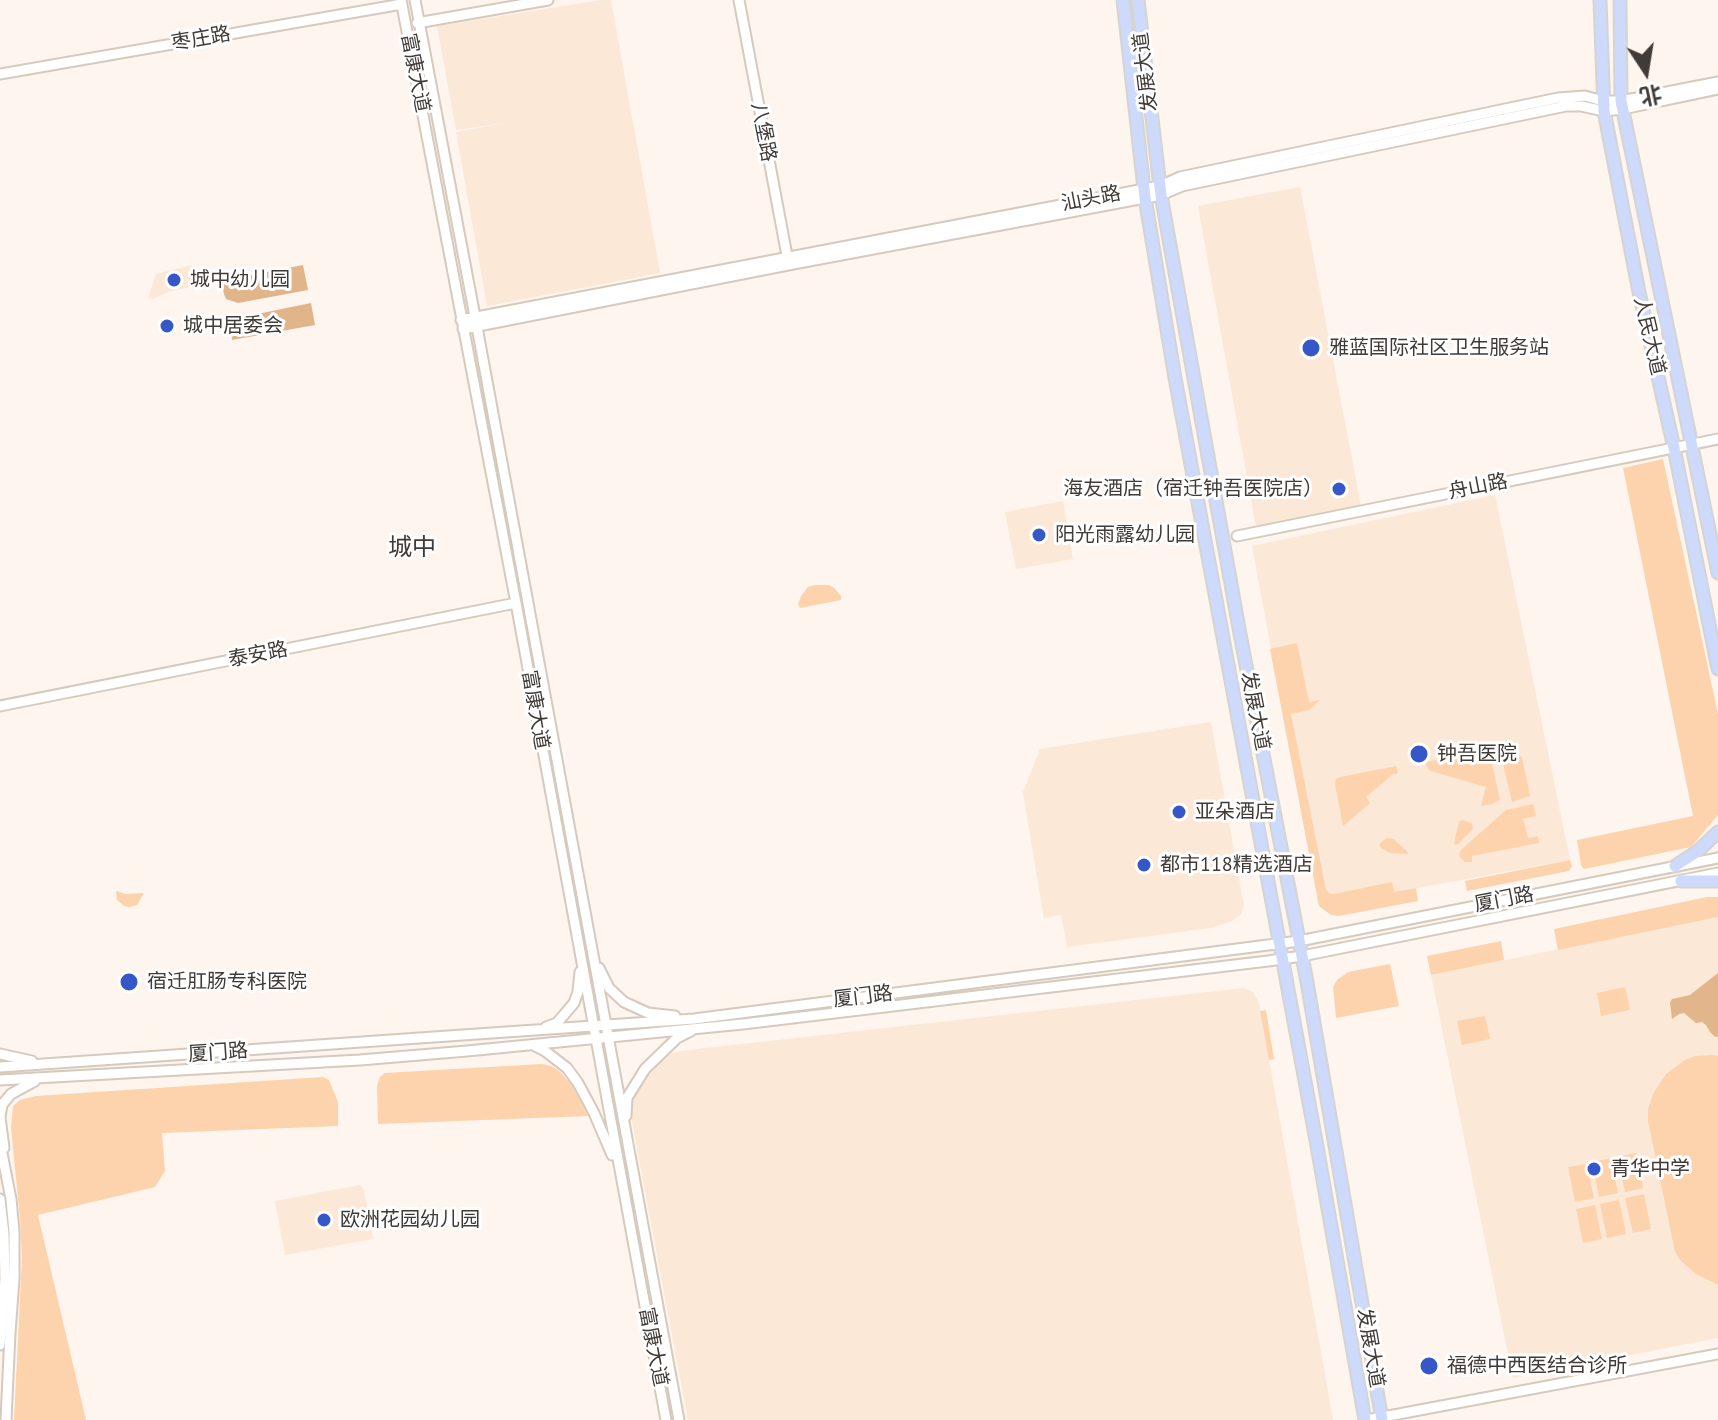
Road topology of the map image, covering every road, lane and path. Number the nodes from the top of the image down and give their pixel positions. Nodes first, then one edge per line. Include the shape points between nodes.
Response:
1 (415, 0) edge
2 (548, 0) edge
3 (739, 0) edge
4 (1123, 0) edge
5 (1138, 0) edge
6 (1600, 0) edge
7 (1620, 0) edge
8 (401, 2) edge
9 (420, 23) junction
10 (406, 25) junction
11 (0, 74) edge
12 (1718, 82) edge
13 (1718, 89) edge
14 (1622, 105) junction
15 (1603, 106) junction
16 (1161, 190) junction
17 (1145, 194) junction
18 (788, 261) junction
19 (476, 322) junction
20 (462, 325) junction
21 (1718, 439) edge
22 (1692, 444) junction
23 (1674, 448) junction
24 (1237, 536) dead end
25 (1718, 573) edge
26 (516, 603) junction
27 (1718, 669) edge
28 (0, 706) edge
29 (1718, 832) edge
30 (1718, 858) edge
31 (1675, 866) junction
32 (1718, 873) edge
33 (1681, 881) junction
34 (1718, 881) edge
35 (1299, 941) junction
36 (1280, 943) junction
37 (592, 952) junction
38 (580, 953) junction
39 (1302, 956) junction
40 (1283, 960) junction
41 (696, 1023) junction
42 (605, 1026) junction
43 (594, 1027) junction
44 (535, 1031) junction
45 (607, 1038) junction
46 (596, 1039) junction
47 (532, 1045) junction
48 (0, 1054) edge
49 (52, 1064) junction
50 (0, 1067) edge
51 (54, 1076) junction
52 (0, 1080) edge
53 (0, 1143) edge
54 (632, 1171) junction
55 (620, 1175) junction
56 (7, 1178) junction
57 (0, 1199) edge
58 (0, 1345) edge
59 (1718, 1354) edge
60 (1382, 1419) edge
61 (6, 1420) edge
62 (666, 1420) edge
63 (679, 1420) edge
64 (1366, 1420) edge

1 - 9 street, 富康大道
2 - 9 street
3 - 18 street, 八堡路
4 - 17 main road, 发展大道
5 - 16 main road, 发展大道
6 - 15 main road, 人民大道
7 - 14 main road, 人民大道
8 - 10 street, 富康大道
8 - 11 street, 枣庄路
9 - 10 street
9 - 19 street, 富康大道
10 - 20 street, 富康大道
12 - 14 street, 汕头路
13 - 14 street, 汕头路
14 - 15 street, 汕头路
14 - 22 main road, 人民大道
15 - 16 street, 汕头路 via 1585,96 1558,98 1180,177
15 - 23 main road, 人民大道
16 - 17 street, 汕头路
16 - 35 main road, 发展大道
17 - 18 street, 汕头路
17 - 36 main road, 发展大道
18 - 19 street, 汕头路
19 - 20 street, 汕头路
19 - 37 street, 富康大道
20 - 26 street, 富康大道
21 - 22 street, 舟山路
22 - 23 street, 舟山路
22 - 25 main road, 人民大道
23 - 24 street, 舟山路
23 - 27 main road, 人民大道
26 - 28 street, 泰安路
26 - 38 street, 富康大道
29 - 31 main road
30 - 31 street, 厦门路
31 - 35 street, 厦门路
32 - 33 street, 厦门路
33 - 34 main road
33 - 39 street, 厦门路
35 - 36 street, 厦门路
35 - 39 main road, 发展大道
36 - 40 main road, 发展大道
36 - 41 street, 厦门路
37 - 41 street via 609,988 624,1002
37 - 42 street, 富康大道
38 - 43 street, 富康大道
38 - 44 street via 574,1003 557,1023
39 - 40 street, 厦门路
39 - 60 main road, 发展大道
40 - 41 street, 厦门路 via 743,1024
40 - 64 main road, 发展大道
41 - 42 street, 厦门路
41 - 45 street, 厦门路
41 - 54 street via 653,1059 627,1098
42 - 43 street, 厦门路
42 - 45 street, 富康大道
43 - 44 street, 厦门路
43 - 46 street, 富康大道
44 - 49 street, 厦门路
45 - 46 street, 厦门路
45 - 54 street, 富康大道
46 - 47 street, 厦门路
46 - 55 street, 富康大道
47 - 51 street, 厦门路
47 - 55 street via 560,1061 578,1083
48 - 49 street
49 - 50 street, 厦门路
51 - 52 street, 厦门路
51 - 56 street via 20,1088 2,1105
53 - 56 street
54 - 63 street, 富康大道
55 - 62 street, 富康大道
56 - 61 street via 14,1279
57 - 58 street via 5,1279
59 - 60 street
60 - 64 street

